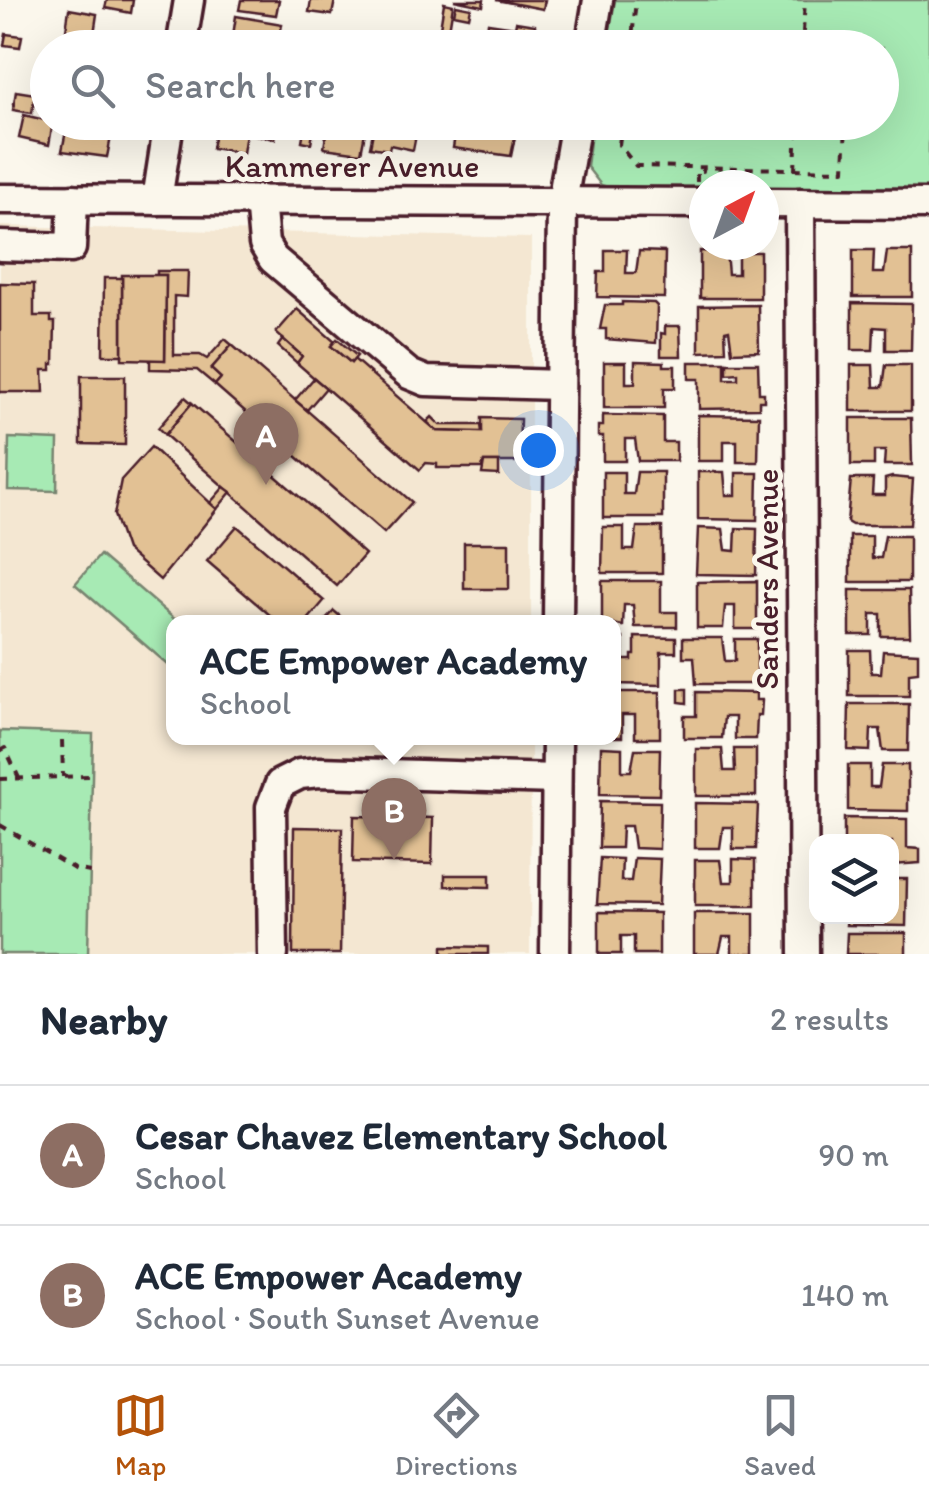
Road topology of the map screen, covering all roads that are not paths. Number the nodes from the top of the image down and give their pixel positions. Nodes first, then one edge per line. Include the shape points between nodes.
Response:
1 (189, 0) edge
2 (598, 0) edge
3 (184, 30) edge
4 (593, 30) edge
5 (167, 140) edge
6 (573, 140) edge
7 (689, 194) edge
8 (0, 199) edge
9 (73, 200) junction
10 (157, 200) junction
11 (260, 200) junction
12 (562, 202) junction
13 (779, 203) edge
14 (800, 203) junction
15 (929, 204) edge
16 (0, 246) edge
17 (560, 385) junction
18 (558, 615) edge
19 (557, 745) edge
20 (556, 779) junction
21 (273, 954) edge
22 (554, 954) edge
23 (804, 954) edge

1 - 3 street
2 - 4 street
5 - 10 street
6 - 12 street
7 - 12 street, Kammerer Avenue
8 - 9 street, Kammerer Avenue
9 - 10 street, Kammerer Avenue
9 - 16 street via 71,248
10 - 11 street, Kammerer Avenue
11 - 12 street, Kammerer Avenue
11 - 17 street via 264,244 273,259 409,374 426,381
12 - 17 street
13 - 14 street
14 - 15 street
14 - 23 street, Sanders Avenue
17 - 18 street
19 - 20 street
20 - 21 street via 320,772 280,784 271,807
20 - 22 street

